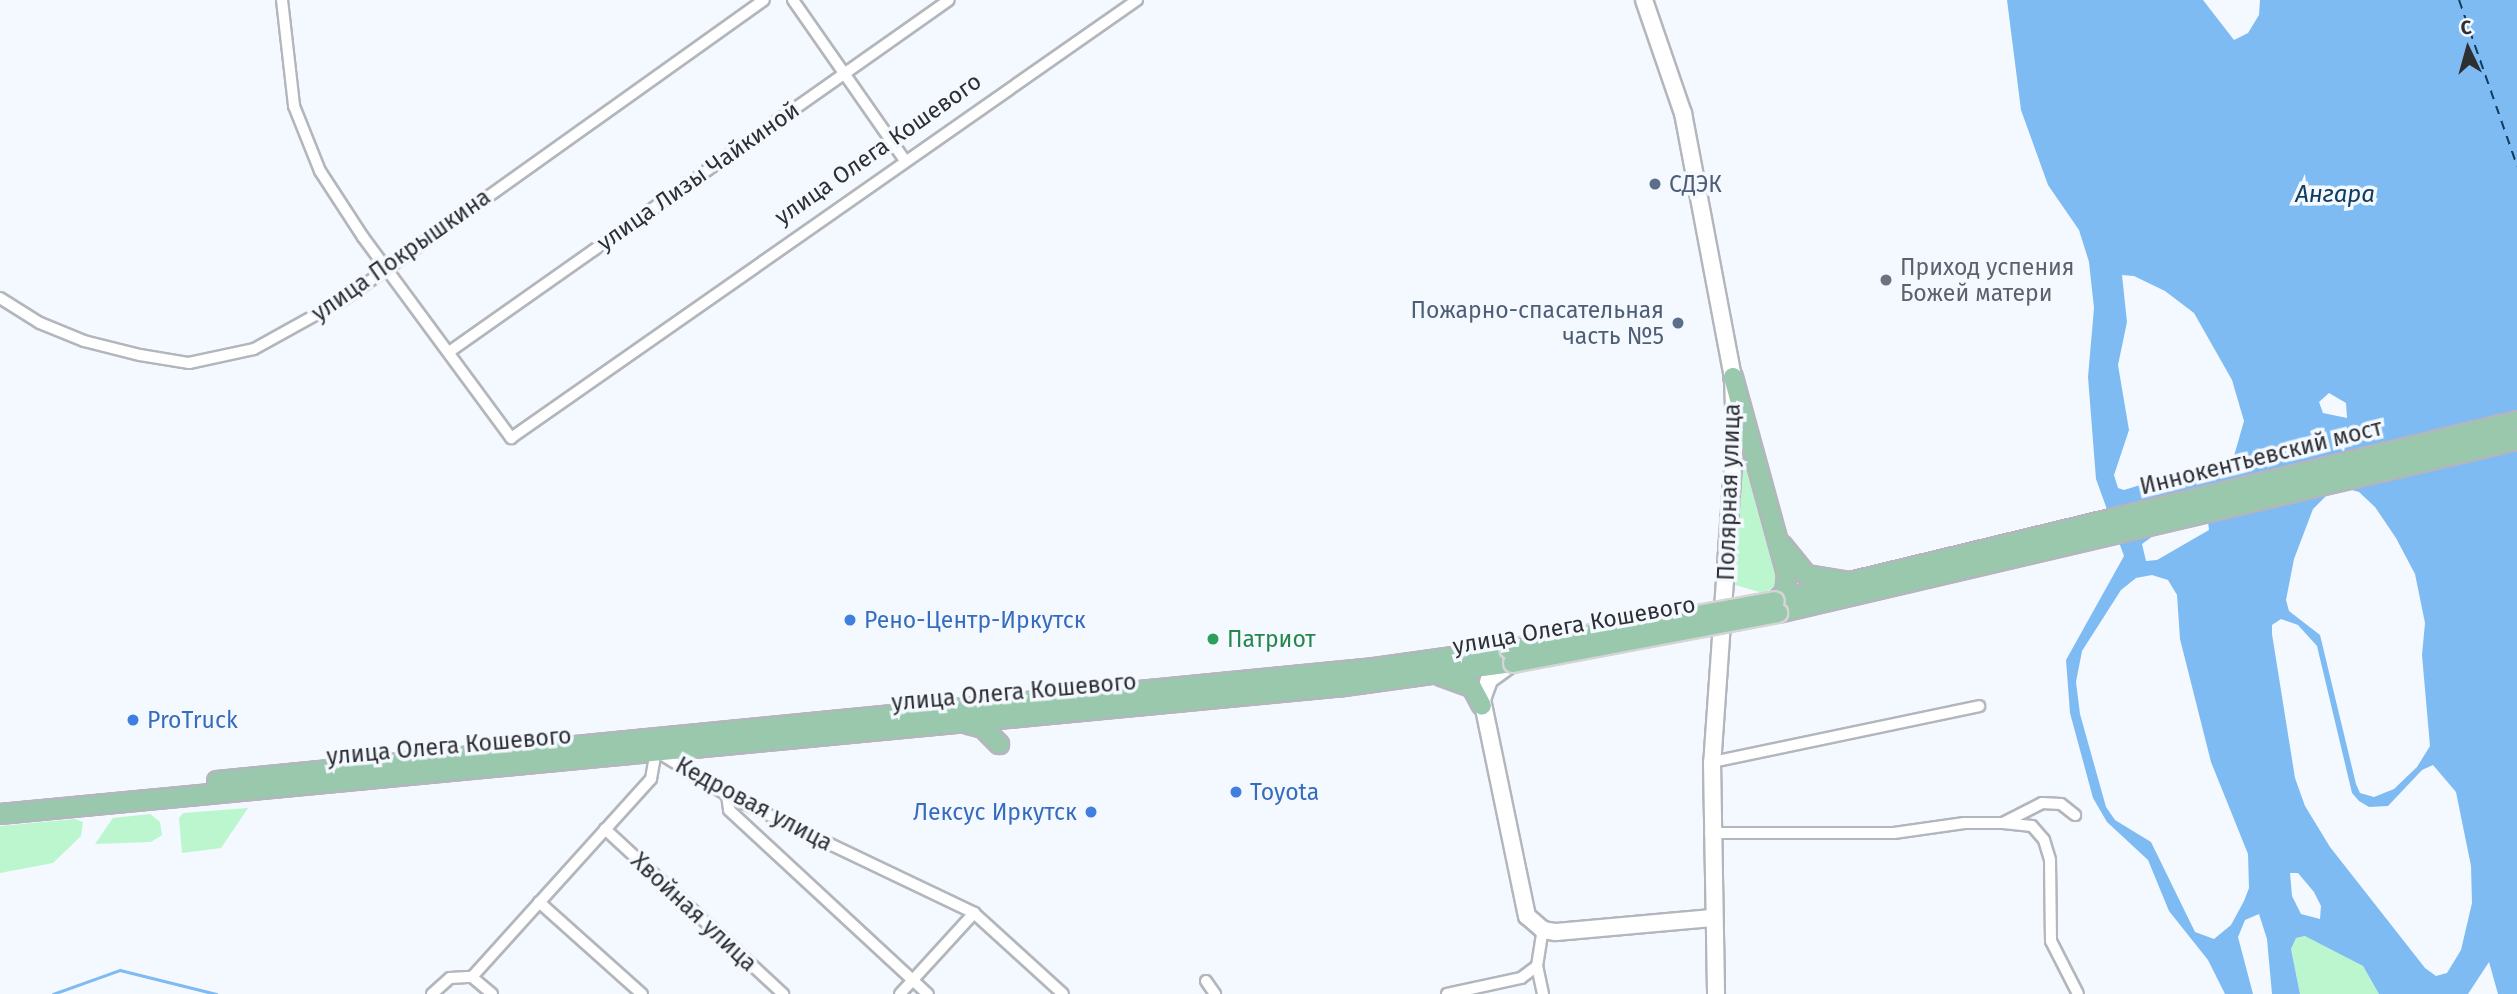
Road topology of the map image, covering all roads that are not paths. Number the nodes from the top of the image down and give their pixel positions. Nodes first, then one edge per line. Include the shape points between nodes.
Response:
1 (282, 0) edge
2 (764, 0) edge
3 (793, 0) edge
4 (949, 0) edge
5 (1138, 0) edge
6 (1644, 0) edge
7 (844, 74) junction
8 (904, 159) junction
9 (386, 270) junction
10 (0, 298) edge
11 (449, 352) junction
12 (1733, 377) junction
13 (2517, 421) edge
14 (2517, 440) edge
15 (1782, 545) junction
16 (2020, 551) junction
17 (1883, 576) junction
18 (1777, 607) junction
19 (1511, 656) junction
20 (1434, 674) junction
21 (1482, 706) junction
22 (1979, 706) dead end
23 (951, 723) junction
24 (999, 744) dead end
25 (656, 751) junction
26 (1712, 762) junction
27 (727, 795) junction
28 (113, 798) junction
29 (0, 803) edge
30 (0, 814) edge
31 (2075, 815) dead end
32 (2003, 823) junction
33 (605, 829) junction
34 (1710, 833) junction
35 (539, 902) junction
36 (974, 913) junction
37 (1712, 918) junction
38 (1543, 930) junction
39 (1537, 966) junction
40 (472, 977) junction
41 (913, 980) junction
42 (1206, 981) dead end
43 (432, 994) edge
44 (492, 994) edge
45 (642, 994) edge
46 (783, 994) edge
47 (900, 994) edge
48 (928, 994) edge
49 (1063, 994) edge
50 (1215, 994) edge
51 (1447, 994) edge
52 (1543, 994) edge
53 (1716, 994) edge
54 (2078, 994) edge

1 - 9 street via 290,90 306,143
2 - 9 street, улица Покрышкина
3 - 7 street
4 - 7 street, улица Лизы Чайкиной
5 - 8 street, улица Олега Кошевого
6 - 12 main road, Полярная улица via 1683,113
7 - 8 street
7 - 11 street, улица Лизы Чайкиной
8 - 11 street, улица Олега Кошевого via 511,438
9 - 10 street, улица Покрышкина via 286,335 226,358 189,363 84,341 40,323
9 - 11 street
12 - 15 main road
12 - 26 main road, Полярная улица via 1734,450
13 - 16 main road, Иннокентьевский мост
14 - 16 main road, Иннокентьевский мост
15 - 17 main road via 1797,568 1811,578 1850,582
15 - 18 main road via 1788,584
16 - 17 main road
16 - 18 main road, улица Олега Кошевого
17 - 18 main road, улица Олега Кошевого
18 - 19 main road, улица Олега Кошевого, bridge
19 - 20 main road, улица Олега Кошевого
19 - 21 main road via 1489,680
19 - 28 main road, улица Олега Кошевого
20 - 21 main road via 1466,684
20 - 23 main road, улица Олега Кошевого
21 - 38 main road via 1522,904 1527,916
22 - 26 street
23 - 24 main road via 983,728
23 - 25 main road, улица Олега Кошевого
25 - 27 street, Кедровая улица
25 - 28 main road, улица Олега Кошевого
25 - 33 street, Кедровая улица via 651,779
26 - 34 main road, Полярная улица
27 - 36 street, Кедровая улица
27 - 41 street via 729,810
28 - 29 main road, улица Олега Кошевого
28 - 30 main road, улица Олега Кошевого
31 - 32 street via 2061,804 2042,803
32 - 34 street via 1964,822 1894,833
32 - 54 street via 2032,826 2044,840 2050,860 2051,941
33 - 35 street, Кедровая улица
33 - 46 street, Хвойная улица
34 - 37 main road, Полярная улица
35 - 40 street, Кедровая улица
35 - 45 street
36 - 41 street
36 - 49 street, Кедровая улица
37 - 38 main road
37 - 53 main road, Полярная улица
38 - 39 street
39 - 51 street via 1521,978
39 - 52 street
40 - 43 street via 450,978
40 - 44 street
41 - 47 street
41 - 48 street
42 - 50 street

